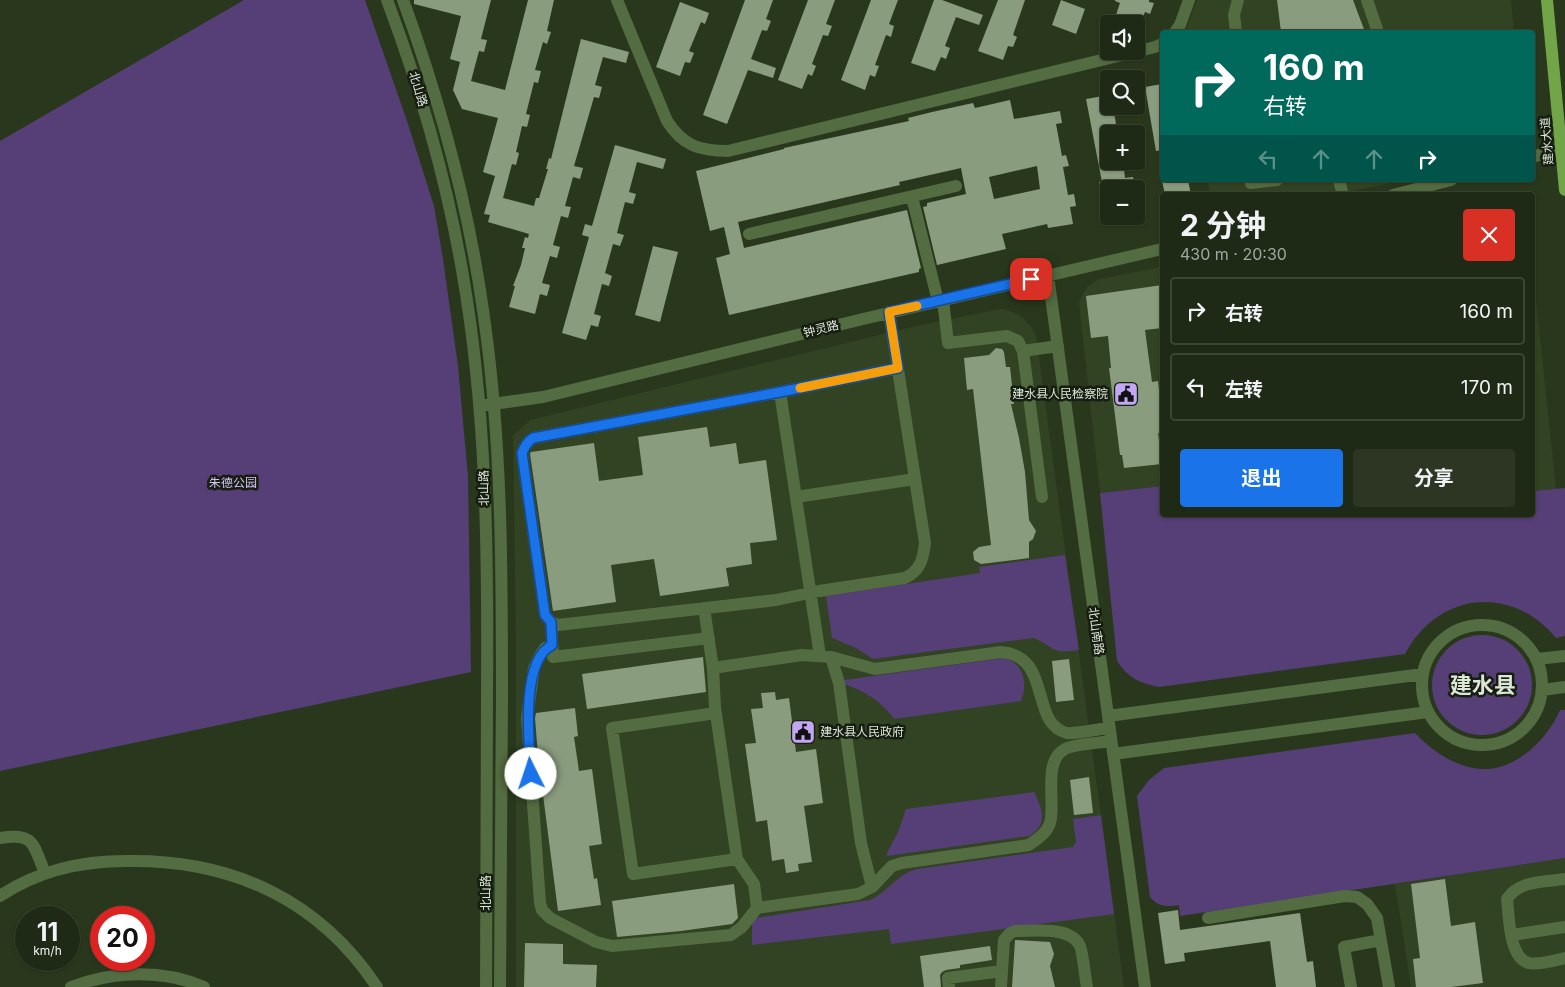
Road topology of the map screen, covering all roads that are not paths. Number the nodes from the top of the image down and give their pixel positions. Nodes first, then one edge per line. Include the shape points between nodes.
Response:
1 (387, 0) edge
2 (403, 0) edge
3 (617, 0) edge
4 (1189, 0) edge
5 (1238, 0) edge
6 (1367, 0) edge
7 (1547, 0) edge
8 (1176, 30) edge
9 (1236, 30) edge
10 (1377, 30) edge
11 (1160, 45) edge
12 (1563, 147) edge
13 (1535, 156) edge
14 (1443, 182) edge
15 (956, 186) dead end
16 (1565, 190) edge
17 (1404, 192) edge
18 (912, 197) junction
19 (749, 234) dead end
20 (1160, 249) edge
21 (1048, 275) junction
22 (940, 300) junction
23 (889, 312) junction
24 (1058, 346) junction
25 (1023, 351) junction
26 (898, 368) junction
27 (780, 392) junction
28 (494, 404) junction
29 (479, 405) junction
30 (915, 478) junction
31 (1042, 496) dead end
32 (796, 497) junction
33 (811, 593) junction
34 (704, 608) junction
35 (551, 622) junction
36 (709, 638) junction
37 (552, 645) junction
38 (826, 656) junction
39 (1565, 656) edge
40 (1536, 659) junction
41 (713, 668) junction
42 (1423, 674) junction
43 (1565, 687) edge
44 (1542, 690) junction
45 (1428, 712) junction
46 (716, 713) junction
47 (1109, 728) junction
48 (1113, 754) junction
49 (0, 838) edge
50 (736, 859) junction
51 (45, 873) junction
52 (1565, 879) edge
53 (872, 887) junction
54 (0, 896) edge
55 (757, 908) junction
56 (1208, 918) dead end
57 (1565, 927) edge
58 (1512, 935) junction
59 (1381, 940) junction
60 (1565, 958) edge
61 (1002, 971) junction
62 (71, 987) edge
63 (204, 987) edge
64 (377, 987) edge
65 (486, 987) edge
66 (500, 987) edge
67 (949, 987) edge
68 (1001, 987) edge
69 (1087, 987) edge
70 (1144, 987) edge
71 (1350, 987) edge
72 (1389, 987) edge

1 - 29 street, 北山路 via 420,94 445,184 469,312
2 - 28 street, 北山路 via 434,89 459,181 483,310
3 - 11 street via 667,121 687,142 710,151 728,151
4 - 8 street
5 - 9 street via 1234,16
6 - 10 street
7 - 12 main road, 建水大道
12 - 13 street
12 - 16 main road, 建水大道
14 - 17 street
15 - 18 street
18 - 19 street
18 - 22 street
20 - 21 street, 钟灵路
21 - 22 street, 钟灵路
21 - 24 street, 北山南路
22 - 23 street, 钟灵路
22 - 25 street via 948,343 1007,336 1018,341
23 - 26 street
23 - 28 street, 钟灵路 via 543,397
24 - 25 street
24 - 47 street, 北山南路
25 - 31 street
26 - 27 street
26 - 30 street
27 - 32 street
27 - 35 street via 533,438 525,444 522,453 545,615
28 - 29 street, 钟灵路
28 - 66 street, 北山路 via 502,620
29 - 65 street, 北山路 via 487,620
30 - 32 street
30 - 33 street via 925,543 923,560 917,571 906,578
32 - 33 street
33 - 34 street
33 - 38 street
34 - 35 street via 558,625
34 - 36 street
35 - 37 street
36 - 37 street via 553,656
36 - 41 street
37 - 55 street via 545,648 534,668 527,718 542,910 550,918 596,942 620,946 731,935
38 - 41 street via 802,655
38 - 47 street via 875,669 1010,653 1031,668 1048,717 1057,728 1068,733
38 - 53 street via 839,683 861,843
39 - 40 street
40 - 42 street via 1529,646 1510,631 1477,624 1455,631 1437,644
40 - 44 street
41 - 46 street
42 - 45 street via 1421,687
42 - 47 street
43 - 44 street
44 - 45 street via 1534,716 1526,726 1507,740 1495,744 1483,746 1459,741 1440,728
45 - 48 street
46 - 50 street
46 - 50 street via 612,728 624,816 633,874
47 - 48 street, 北山南路
47 - 53 street via 1066,749 1056,758 1052,769 1050,822 1029,846 902,862 892,866
48 - 70 street, 北山南路
49 - 51 street via 18,835 27,839 34,845
50 - 55 street via 754,884
51 - 54 street
51 - 64 street via 92,862 151,861 196,866 237,876 276,894 327,928 353,954
52 - 58 street via 1524,885 1510,894 1507,899
53 - 55 street via 858,894
56 - 59 street via 1345,896 1357,897 1373,910
57 - 58 street
58 - 60 street via 1514,950 1530,964
59 - 71 street via 1344,947
59 - 72 street
61 - 67 street via 948,978
61 - 68 street
61 - 69 street via 1004,940 1010,933 1059,932 1080,945
62 - 63 street via 118,974 180,979

